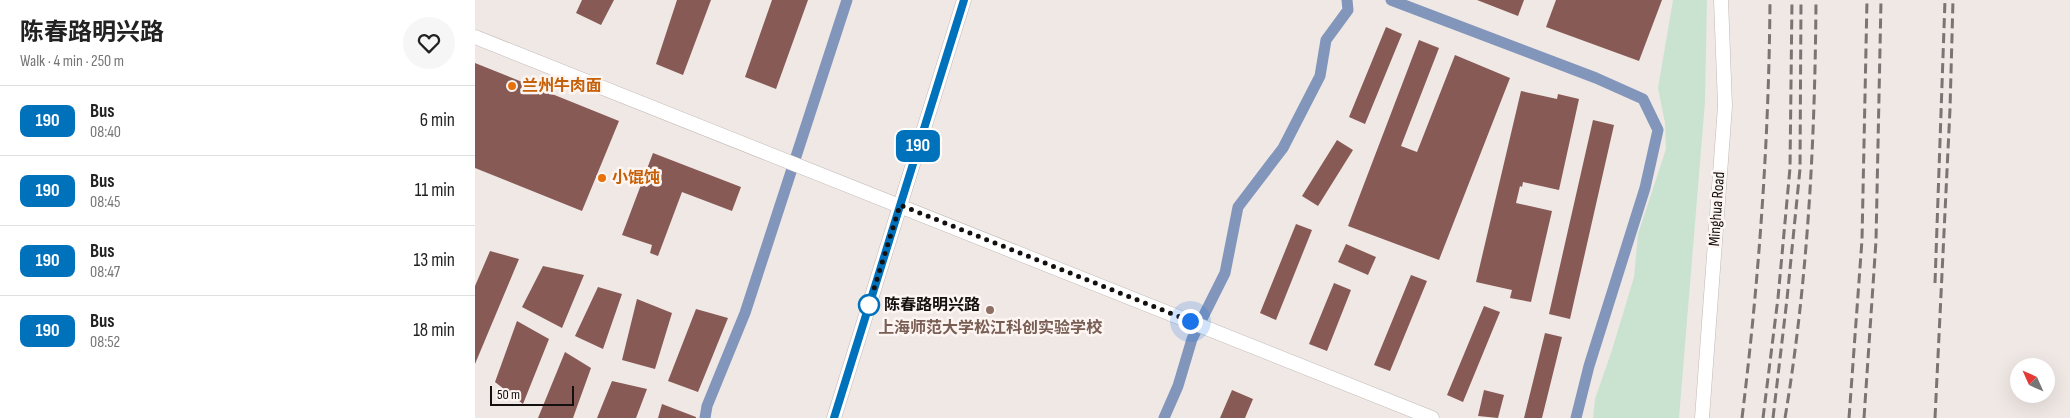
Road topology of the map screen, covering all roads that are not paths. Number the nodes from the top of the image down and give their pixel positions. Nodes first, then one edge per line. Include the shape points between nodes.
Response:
1 (964, 0) edge
2 (1721, 0) edge
3 (475, 37) edge
4 (900, 205) junction
5 (834, 418) edge
6 (1432, 418) edge
7 (1702, 418) edge

1 - 4 street
2 - 7 street, Minghua Road via 1725,106
3 - 4 street
4 - 5 street
4 - 6 street

